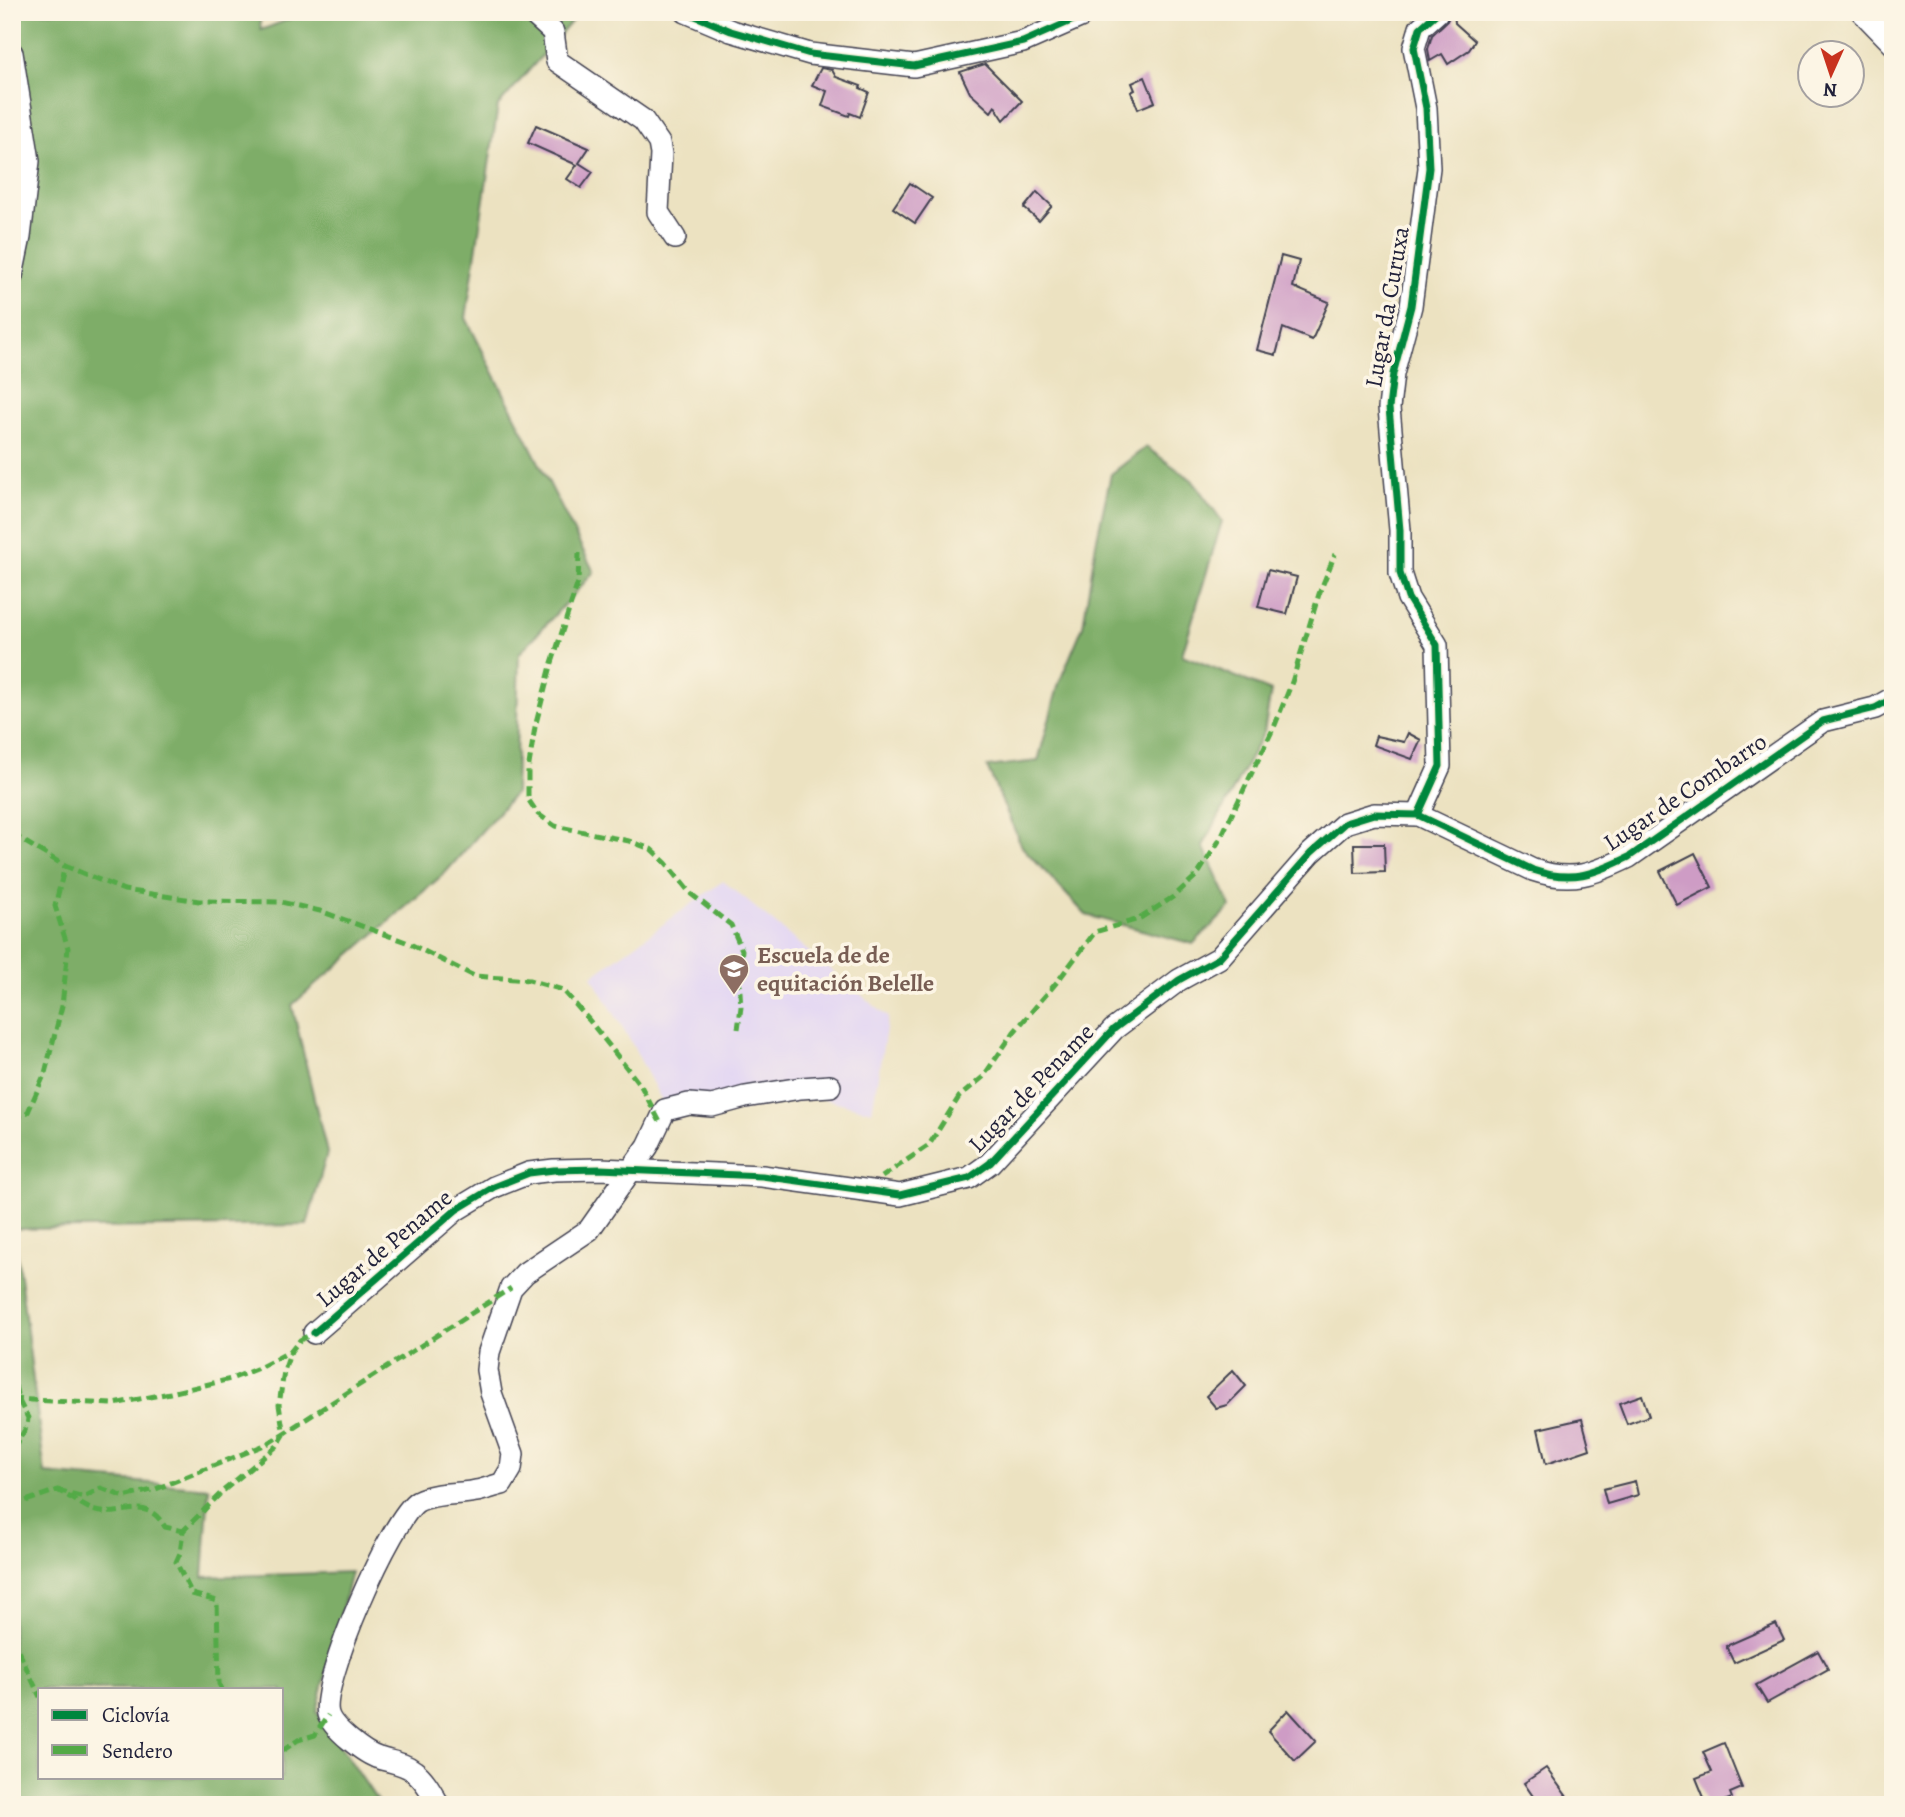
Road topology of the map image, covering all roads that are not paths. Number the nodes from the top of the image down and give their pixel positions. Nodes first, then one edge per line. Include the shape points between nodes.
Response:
1 (531, 12) edge
2 (686, 12) edge
3 (1085, 12) edge
4 (1438, 12) edge
5 (1862, 12) edge
6 (1893, 44) edge
7 (12, 53) edge
8 (675, 238) dead end
9 (12, 276) edge
10 (1893, 698) edge
11 (1418, 815) junction
12 (830, 1086) dead end
13 (631, 1169) junction
14 (314, 1333) dead end
15 (439, 1805) edge

1 - 8 street via 553,32 557,61 643,120 659,143 658,212
2 - 3 street via 810,54 914,66 1023,42
4 - 11 street, Lugar da Curuxa via 1420,28 1414,48 1426,108 1429,168 1411,306 1389,408 1400,573 1408,598 1437,645 1440,766
5 - 6 street
7 - 9 street via 29,161
10 - 11 street, Lugar de Combarro via 1875,708 1823,721 1629,857 1599,872 1571,878 1551,876
11 - 13 street, Lugar de Pename via 1374,814 1345,823 1311,853 1219,958 1180,980 1114,1029 990,1163 969,1178 900,1195 762,1176
12 - 13 street via 665,1110
13 - 14 street, Lugar de Pename via 529,1173 494,1187 456,1210
13 - 15 street via 589,1230 525,1273 511,1288 487,1370 513,1454 512,1469 502,1484 417,1502 363,1592 334,1669 328,1715 360,1748 414,1770

